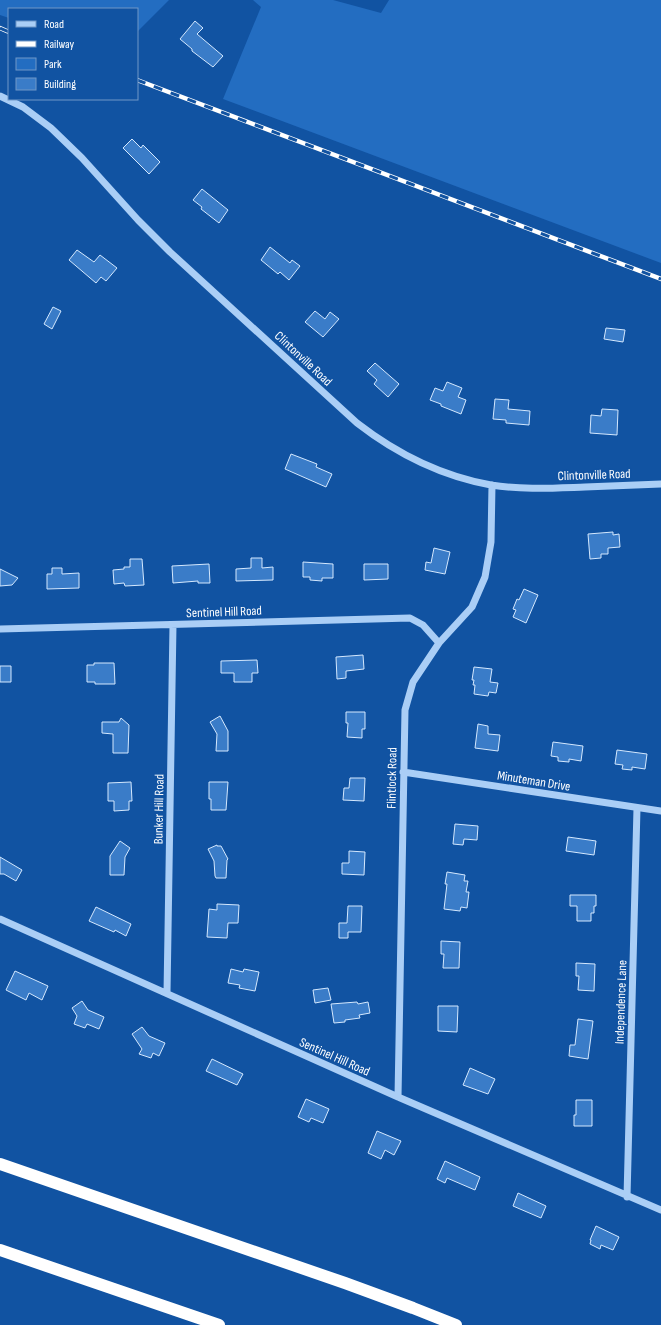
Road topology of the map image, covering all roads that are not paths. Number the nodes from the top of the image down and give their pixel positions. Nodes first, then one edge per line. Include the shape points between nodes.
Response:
1 (8, 100) edge
2 (661, 484) edge
3 (492, 485) junction
4 (174, 625) junction
5 (0, 629) edge
6 (439, 643) junction
7 (403, 772) junction
8 (637, 808) junction
9 (661, 811) edge
10 (0, 919) edge
11 (167, 993) junction
12 (398, 1097) junction
13 (0, 1164) edge
14 (627, 1196) junction
15 (661, 1210) edge
16 (0, 1250) edge
17 (219, 1325) edge
18 (456, 1325) edge

1 - 3 street, Clintonville Road via 23,107 52,128 170,252 357,423 404,455 427,466
2 - 3 street, Clintonville Road via 559,488
3 - 6 street, Flintlock Road via 491,542 485,577 472,607
4 - 5 street, Sentinel Hill Road
4 - 6 street, Sentinel Hill Road via 410,618 423,625
4 - 11 street, Bunker Hill Road
6 - 7 street, Flintlock Road via 414,682 404,710
7 - 8 street, Minuteman Drive
7 - 12 street, Flintlock Road
8 - 9 street, Minuteman Drive
8 - 14 street, Independence Lane
10 - 11 street, Sentinel Hill Road
11 - 12 street, Sentinel Hill Road
12 - 14 street, Sentinel Hill Road
13 - 18 highway via 345,1283
14 - 15 street, Sentinel Hill Road
16 - 17 highway

